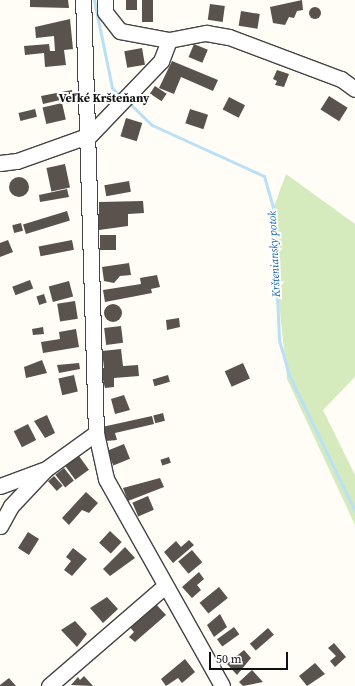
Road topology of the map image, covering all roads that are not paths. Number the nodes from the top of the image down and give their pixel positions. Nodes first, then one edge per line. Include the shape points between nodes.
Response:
1 (83, 0) edge
2 (105, 0) edge
3 (169, 40) junction
4 (355, 89) edge
5 (90, 135) junction
6 (0, 163) edge
7 (96, 433) junction
8 (46, 469) junction
9 (0, 486) edge
10 (0, 526) edge
11 (165, 586) junction
12 (49, 686) edge
13 (222, 686) edge

1 - 5 street
2 - 3 street via 105,12 120,31
3 - 4 street via 206,33 229,37 341,78
3 - 5 street via 161,61
5 - 6 street via 17,161
5 - 7 street
7 - 8 street
7 - 11 street via 106,479
8 - 9 street
8 - 10 street via 11,506
11 - 12 street
11 - 13 street

